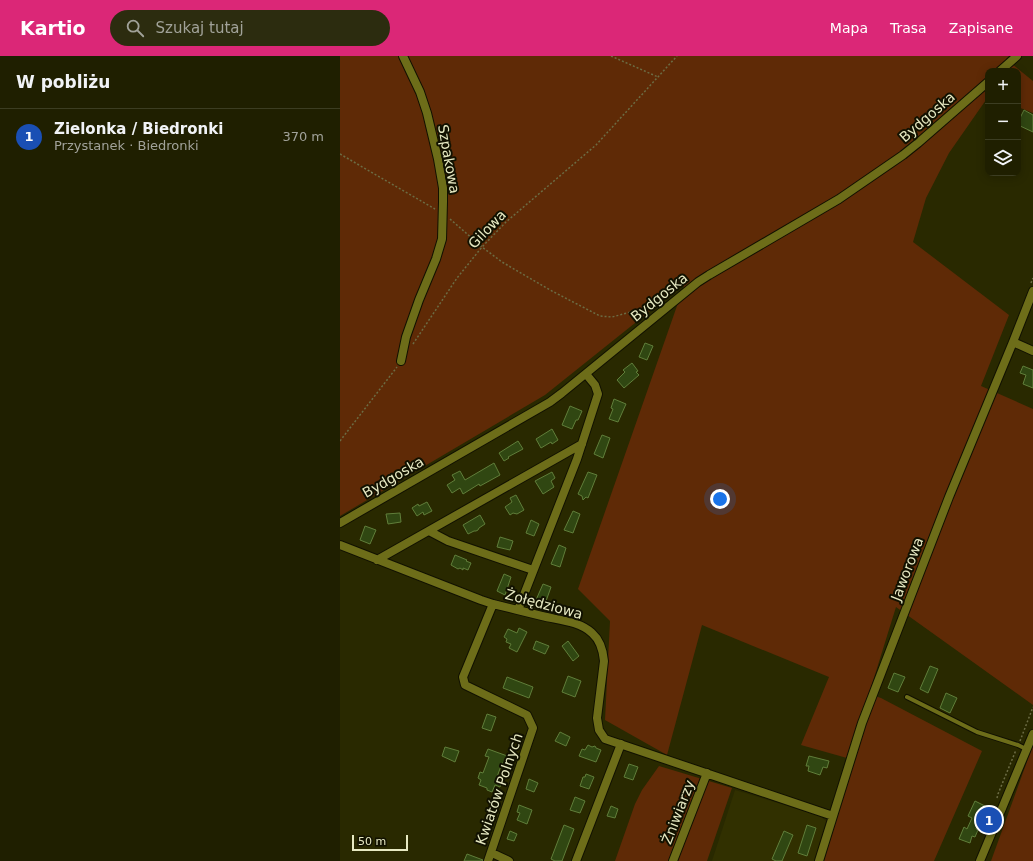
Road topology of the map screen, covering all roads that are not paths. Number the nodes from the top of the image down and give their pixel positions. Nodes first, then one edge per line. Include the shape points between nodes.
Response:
1 (403, 56) edge
2 (1018, 56) edge
3 (1004, 68) edge
4 (985, 85) edge
5 (1033, 291) edge
6 (1013, 342) junction
7 (1033, 352) edge
8 (401, 361) road end
9 (586, 374) junction
10 (582, 444) junction
11 (340, 523) edge
12 (429, 531) junction
13 (340, 545) edge
14 (377, 560) junction
15 (534, 570) junction
16 (493, 604) junction
17 (518, 610) junction
18 (907, 697) dead end
19 (1033, 734) edge
20 (621, 744) junction
21 (1027, 749) junction
22 (707, 773) junction
23 (833, 816) junction
24 (492, 853) junction
25 (488, 861) edge
26 (509, 861) edge
27 (576, 861) edge
28 (673, 861) edge
29 (819, 861) edge
30 (980, 861) edge

1 - 8 street, Szpakowa via 427,113 442,181 443,213 442,239 418,300
2 - 3 street
4 - 9 street, Bydgoska via 903,155 839,199 698,282
5 - 6 street, Jaworowa
6 - 7 street
6 - 23 street, Jaworowa via 949,497 862,723
9 - 10 street via 598,394
9 - 11 street, Bydgoska via 550,402
10 - 12 street
10 - 15 street
12 - 14 street
12 - 15 street via 448,542
13 - 14 street, Żołędziowa
14 - 16 street, Żołędziowa
15 - 17 street
16 - 17 street, Żołędziowa
16 - 24 street, Kwiatów Polnych via 463,677 465,685 527,716 534,728
17 - 20 street, Żołędziowa via 578,625 591,632 600,642 604,661 597,718 599,730 605,739
18 - 21 lane via 977,732
19 - 21 street
20 - 22 street, Żołędziowa
20 - 27 street
21 - 30 street
22 - 23 street, Żołędziowa
22 - 28 street, Żniwiarzy
23 - 29 street, Jaworowa
24 - 25 street, Kwiatów Polnych
24 - 26 street

